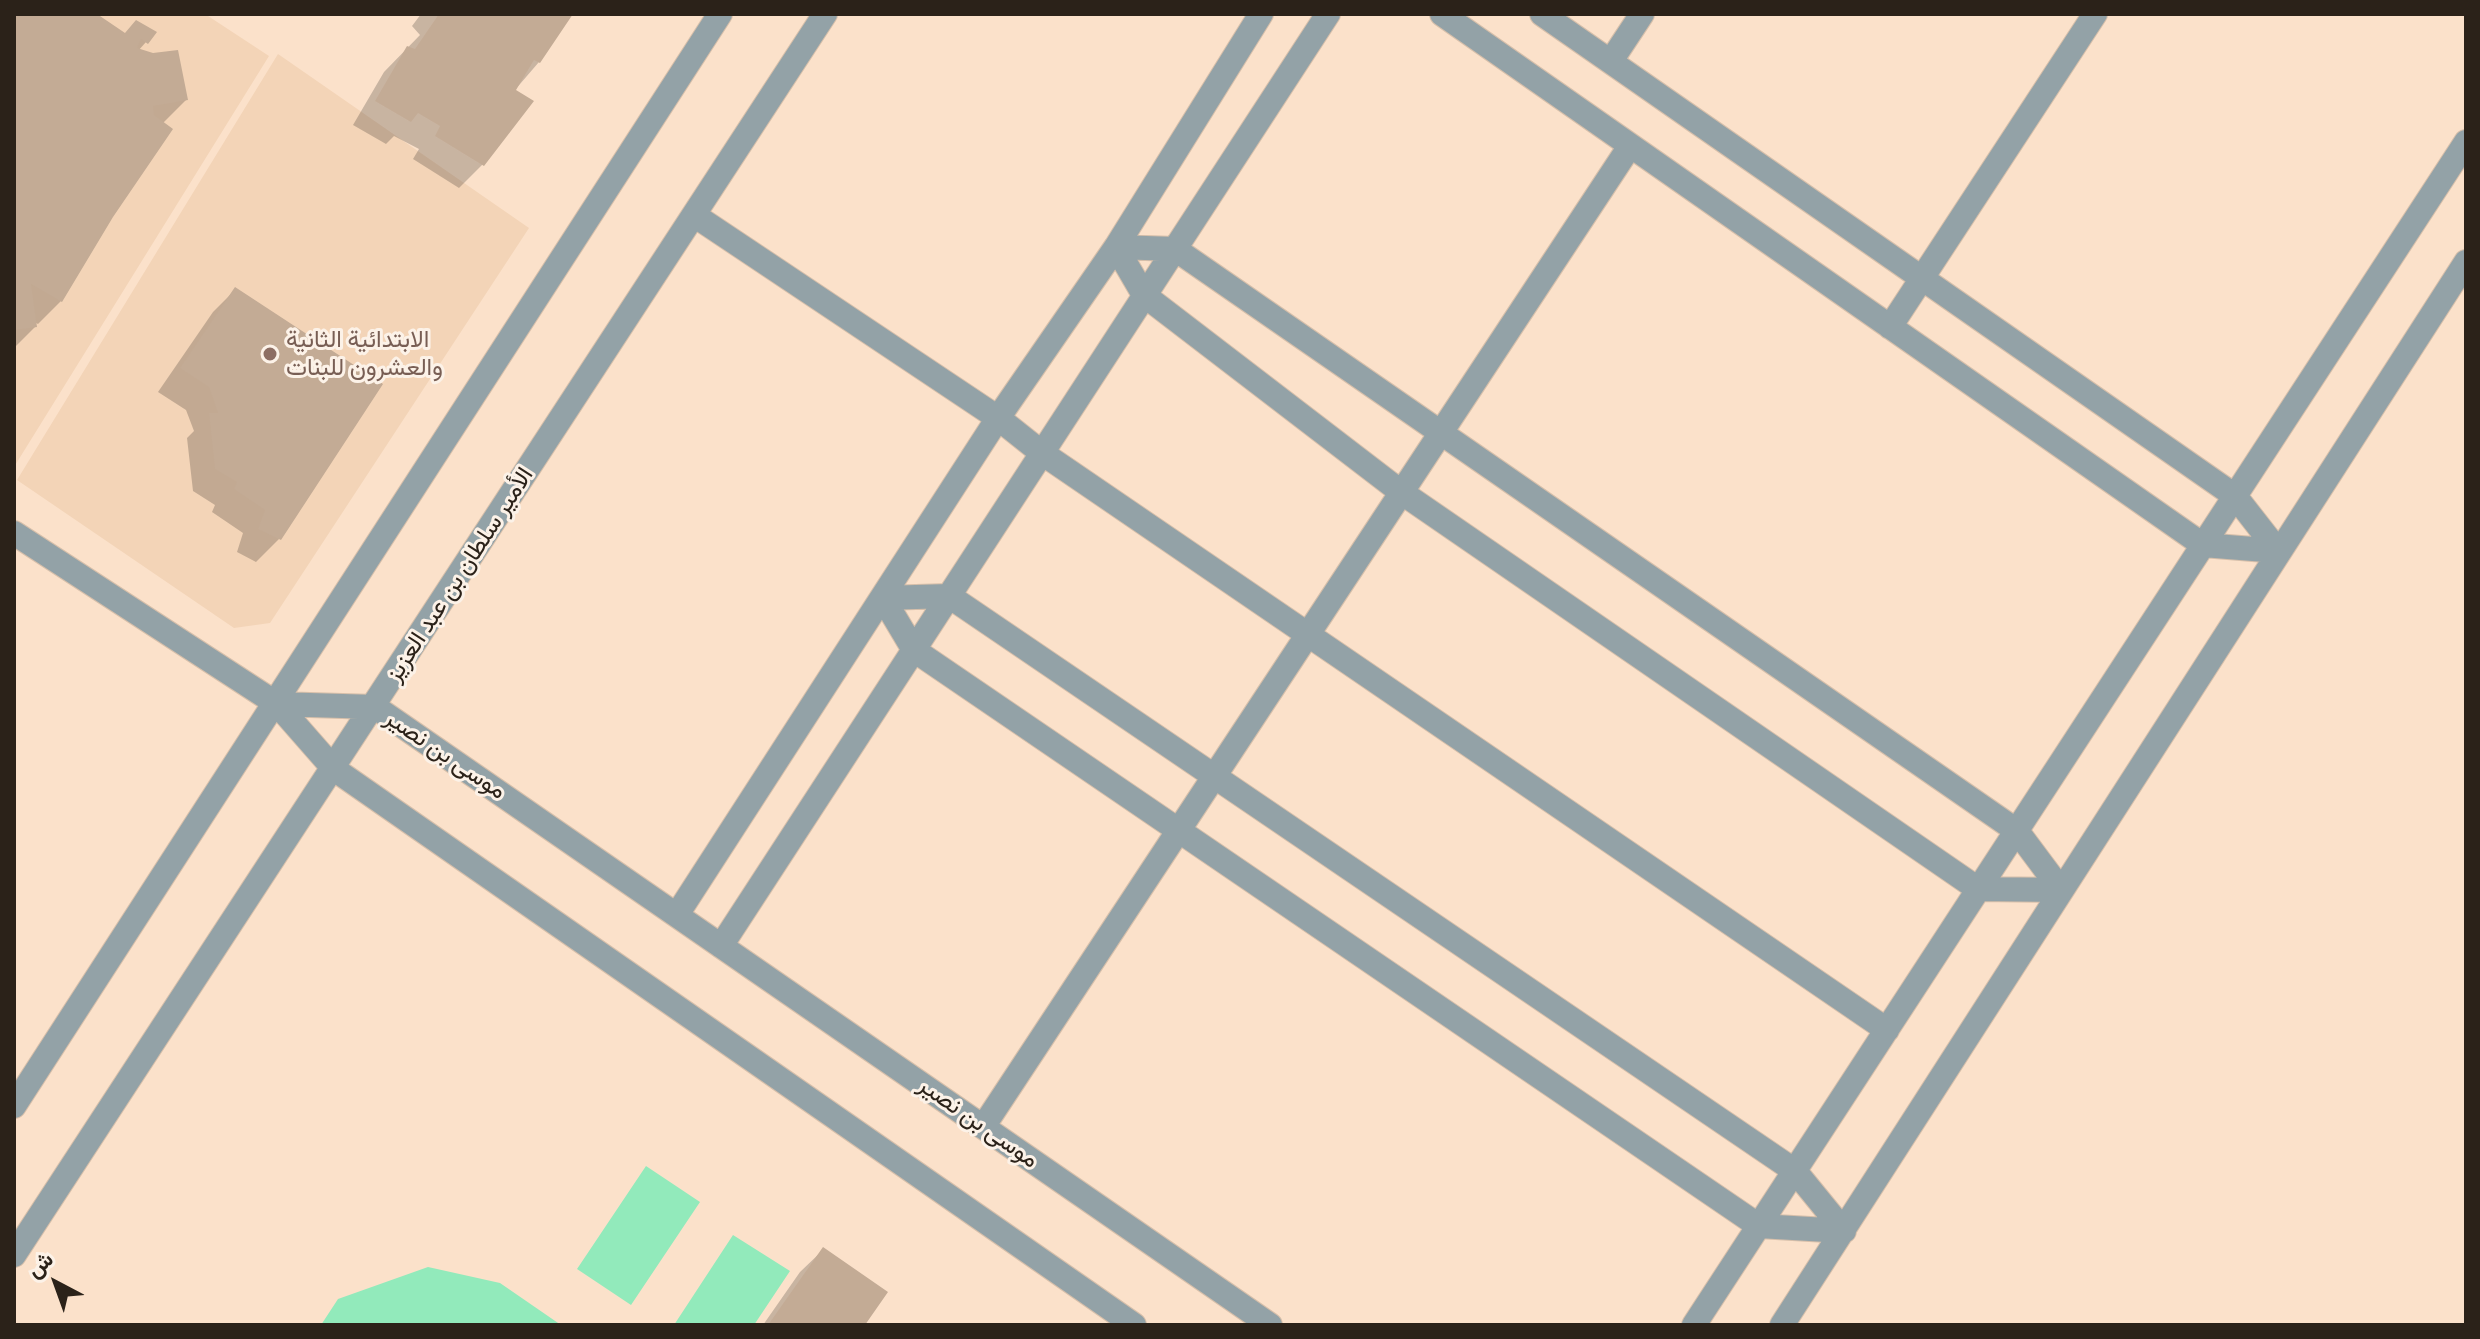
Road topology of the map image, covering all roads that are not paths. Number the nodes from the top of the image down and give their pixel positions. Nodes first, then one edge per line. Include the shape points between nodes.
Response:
1 (720, 14) edge
2 (825, 14) edge
3 (1261, 14) edge
4 (1328, 14) edge
5 (1442, 14) edge
6 (1542, 14) edge
7 (1642, 14) edge
8 (2095, 14) edge
9 (1611, 61) junction
10 (2466, 142) edge
11 (1630, 146) junction
12 (694, 215) junction
13 (1116, 247) junction
14 (1175, 249) junction
15 (2466, 262) edge
16 (1922, 278) junction
17 (1144, 295) junction
18 (1890, 327) junction
19 (998, 418) junction
20 (1440, 433) junction
21 (1042, 453) junction
22 (1401, 492) junction
23 (2235, 496) junction
24 (14, 533) edge
25 (2203, 545) junction
26 (2278, 551) junction
27 (949, 596) junction
28 (883, 598) junction
29 (1307, 634) junction
30 (914, 650) junction
31 (277, 704) junction
32 (375, 707) junction
33 (334, 769) junction
34 (1214, 776) junction
35 (1178, 830) junction
36 (2017, 831) junction
37 (1978, 889) junction
38 (2061, 890) junction
39 (678, 913) junction
40 (721, 946) junction
41 (1887, 1030) junction
42 (14, 1106) edge
43 (983, 1127) junction
44 (1795, 1171) junction
45 (1759, 1226) junction
46 (1844, 1231) junction
47 (14, 1255) edge
48 (1134, 1325) edge
49 (1270, 1325) edge
50 (1694, 1325) edge
51 (1782, 1325) edge

1 - 31 street
2 - 12 street, الأمير سلطان بن عبد العزيز
3 - 13 street
4 - 14 street
5 - 11 street
6 - 9 street
7 - 9 street
8 - 16 street
9 - 16 street
10 - 23 street
11 - 18 street
11 - 20 street
12 - 19 street
12 - 32 street, الأمير سلطان بن عبد العزيز
13 - 14 street
13 - 17 street
13 - 19 street
14 - 17 street
14 - 20 street
15 - 26 street
16 - 18 street
16 - 23 street
17 - 21 street
17 - 22 street
18 - 25 street
19 - 21 street
19 - 28 street
20 - 22 street
20 - 36 street
21 - 27 street
21 - 29 street
22 - 29 street
22 - 37 street
23 - 25 street
23 - 26 street
24 - 31 street
25 - 26 street
25 - 36 street
26 - 38 street
27 - 28 street
27 - 30 street
27 - 34 street
28 - 30 street
28 - 39 street
29 - 34 street
29 - 41 street
30 - 35 street
30 - 40 street
31 - 32 street, موسى بن نصير
31 - 33 street
31 - 42 street
32 - 33 street, الأمير سلطان بن عبد العزيز
32 - 39 street, موسى بن نصير
33 - 47 street, الأمير سلطان بن عبد العزيز
33 - 48 street
34 - 35 street
34 - 44 street
35 - 43 street
35 - 45 street
36 - 37 street
36 - 38 street
37 - 38 street
37 - 41 street
38 - 46 street
39 - 40 street, موسى بن نصير
40 - 43 street, موسى بن نصير
41 - 44 street
43 - 49 street, موسى بن نصير
44 - 45 street
44 - 46 street
45 - 46 street
45 - 50 street
46 - 51 street

